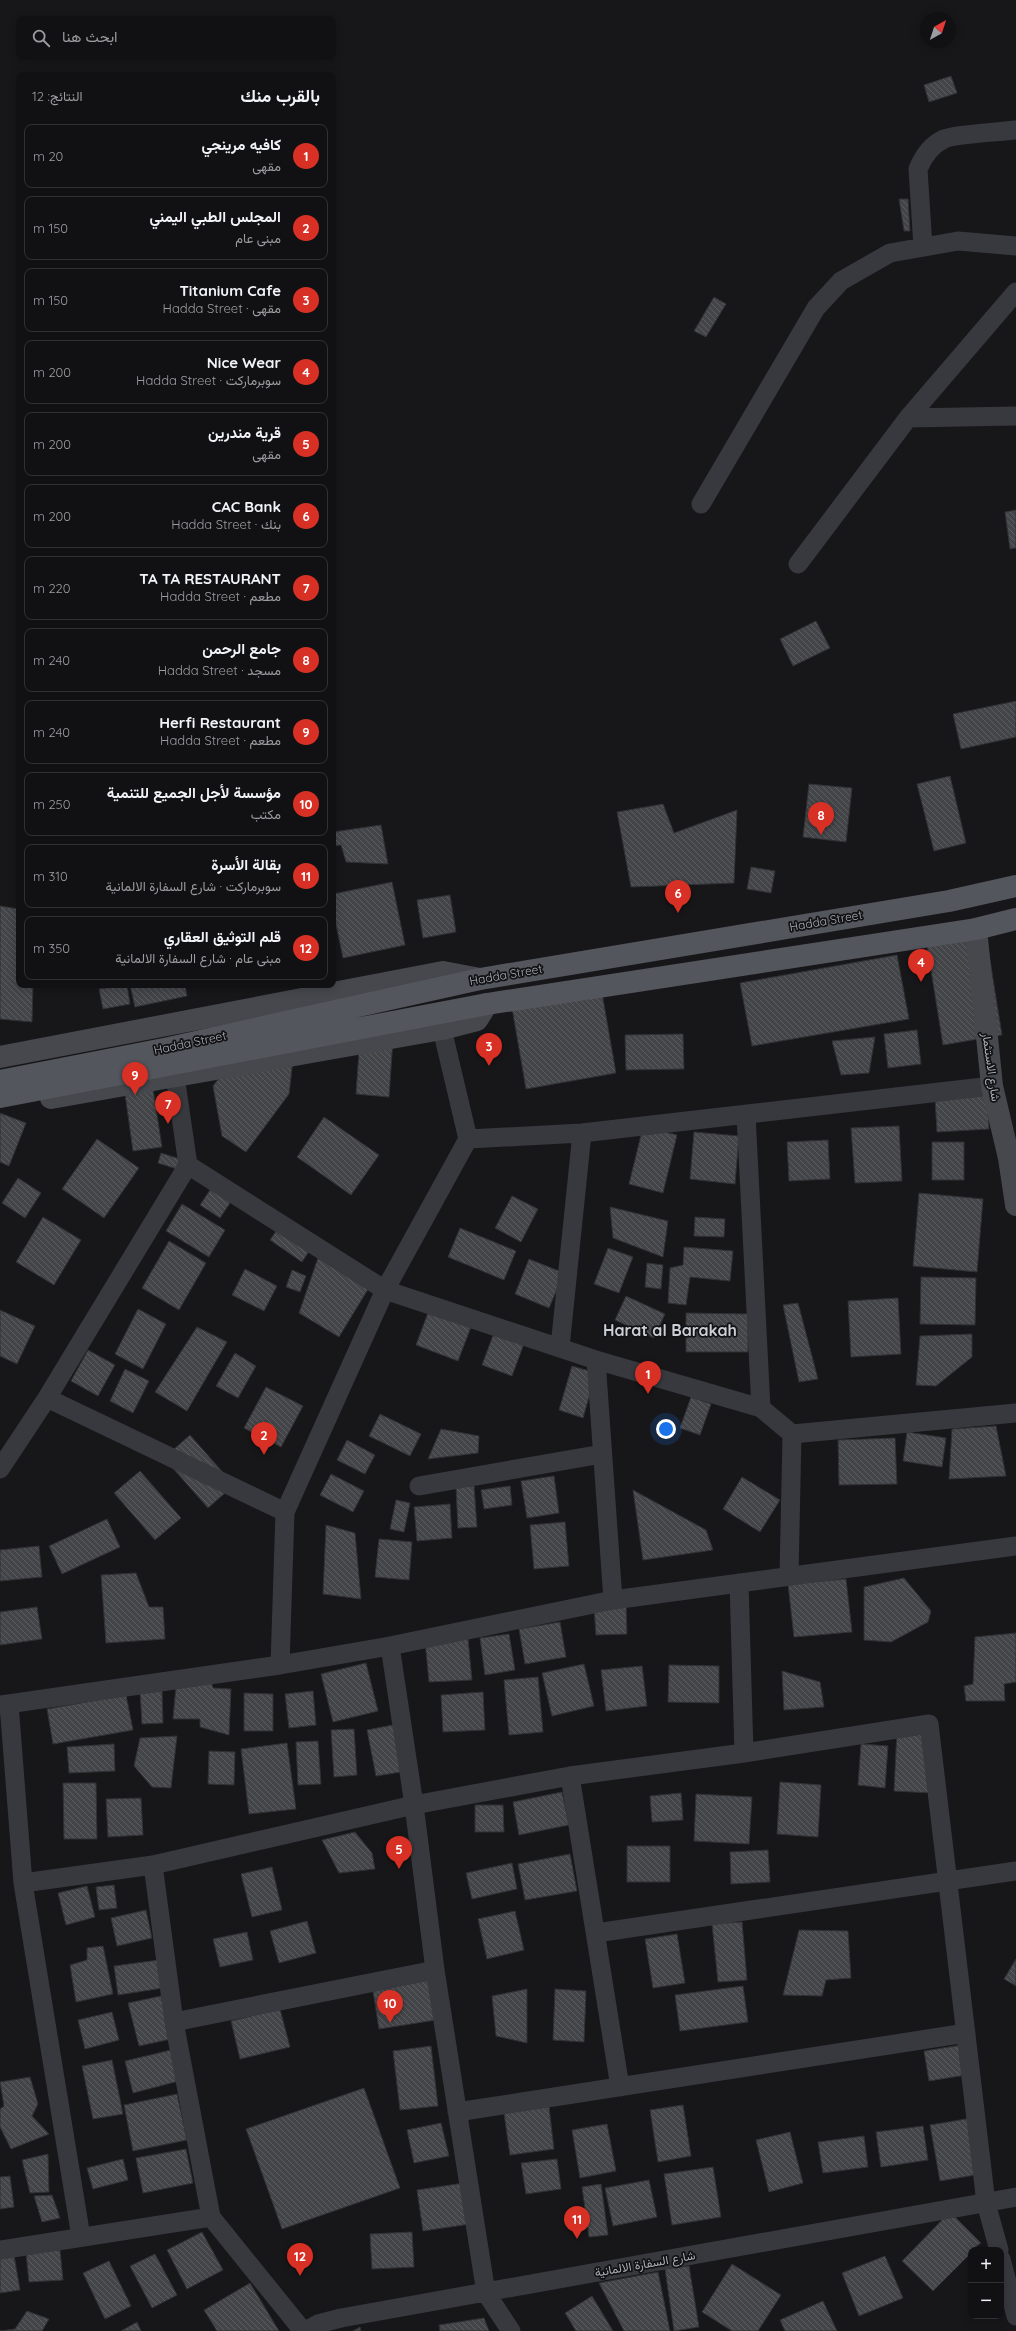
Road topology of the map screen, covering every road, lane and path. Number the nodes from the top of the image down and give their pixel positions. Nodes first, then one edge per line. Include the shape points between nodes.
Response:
1 (1016, 130) edge
2 (1016, 246) edge
3 (923, 247) junction
4 (1016, 292) edge
5 (1016, 416) edge
6 (908, 418) junction
7 (701, 504) dead end
8 (798, 564) dead end
9 (1016, 886) edge
10 (1016, 919) edge
11 (976, 928) junction
12 (480, 979) junction
13 (487, 1004) junction
14 (442, 1029) junction
15 (0, 1057) edge
16 (175, 1076) junction
17 (0, 1081) edge
18 (992, 1086) junction
19 (0, 1097) edge
20 (0, 1107) edge
21 (746, 1115) junction
22 (582, 1133) junction
23 (468, 1139) junction
24 (1013, 1157) edge
25 (188, 1164) junction
26 (1016, 1204) edge
27 (385, 1290) junction
28 (560, 1348) junction
29 (596, 1360) junction
30 (47, 1398) junction
31 (761, 1408) junction
32 (1016, 1412) edge
33 (792, 1434) junction
34 (602, 1454) junction
35 (0, 1469) edge
36 (419, 1486) dead end
37 (285, 1512) junction
38 (1016, 1546) edge
39 (789, 1576) junction
40 (739, 1583) junction
41 (613, 1600) junction
42 (390, 1646) junction
43 (280, 1665) junction
44 (4, 1705) edge
45 (744, 1753) junction
46 (570, 1776) junction
47 (414, 1805) junction
48 (153, 1865) junction
49 (1016, 1871) edge
50 (948, 1881) junction
51 (23, 1883) junction
52 (596, 1933) junction
53 (435, 1970) junction
54 (174, 2022) junction
55 (966, 2033) junction
56 (620, 2087) junction
57 (457, 2112) junction
58 (1016, 2198) edge
59 (986, 2203) junction
60 (211, 2217) junction
61 (81, 2237) junction
62 (998, 2247) edge
63 (0, 2250) edge
64 (1004, 2270) edge
65 (486, 2293) junction
66 (1016, 2316) edge
67 (304, 2331) edge
68 (511, 2331) edge

1 - 3 street via 945,138 932,147 923,158 918,169
2 - 3 street via 958,241
3 - 7 street via 890,253 841,280 816,308
4 - 6 street
5 - 6 street
6 - 8 street
9 - 12 main road, Hadda Street via 949,901
10 - 11 main road, Hadda Street
11 - 13 main road, Hadda Street
11 - 18 street, شارع الاستثمار
12 - 15 street via 443,972
12 - 17 main road, Hadda Street via 169,1048
13 - 14 street via 477,1020
13 - 19 main road, Hadda Street
14 - 16 street
14 - 23 street
16 - 20 street
16 - 25 street
18 - 21 street
18 - 24 street, شارع الاستثمار
21 - 22 street
21 - 31 street
22 - 23 street
22 - 28 street
23 - 27 street
24 - 26 street, شارع الاستثمار
25 - 27 street
25 - 30 street
27 - 28 street
27 - 37 street
28 - 29 street
29 - 31 street
29 - 34 street
30 - 35 street
30 - 37 street
31 - 33 street
32 - 33 street
33 - 39 street
34 - 36 street
34 - 41 street
37 - 43 street
38 - 39 street
39 - 40 street
40 - 41 street
40 - 45 street
41 - 42 street
42 - 43 street
42 - 47 street
43 - 44 street
44 - 51 street
45 - 46 street
45 - 50 street via 929,1724
46 - 47 street
46 - 52 street
47 - 48 street
47 - 53 street
48 - 51 street
48 - 54 street
49 - 50 street
50 - 52 street
50 - 55 street
51 - 61 street
52 - 56 street
53 - 54 street
53 - 57 street
54 - 60 street
55 - 56 street
55 - 59 street
56 - 57 street
57 - 65 street
58 - 59 street, شارع السفارة الالمانية
59 - 62 street
59 - 65 street, شارع السفارة الالمانية
60 - 61 street
60 - 67 street
61 - 63 street
64 - 66 street
65 - 67 street, شارع السفارة الالمانية via 341,2318
65 - 68 street

